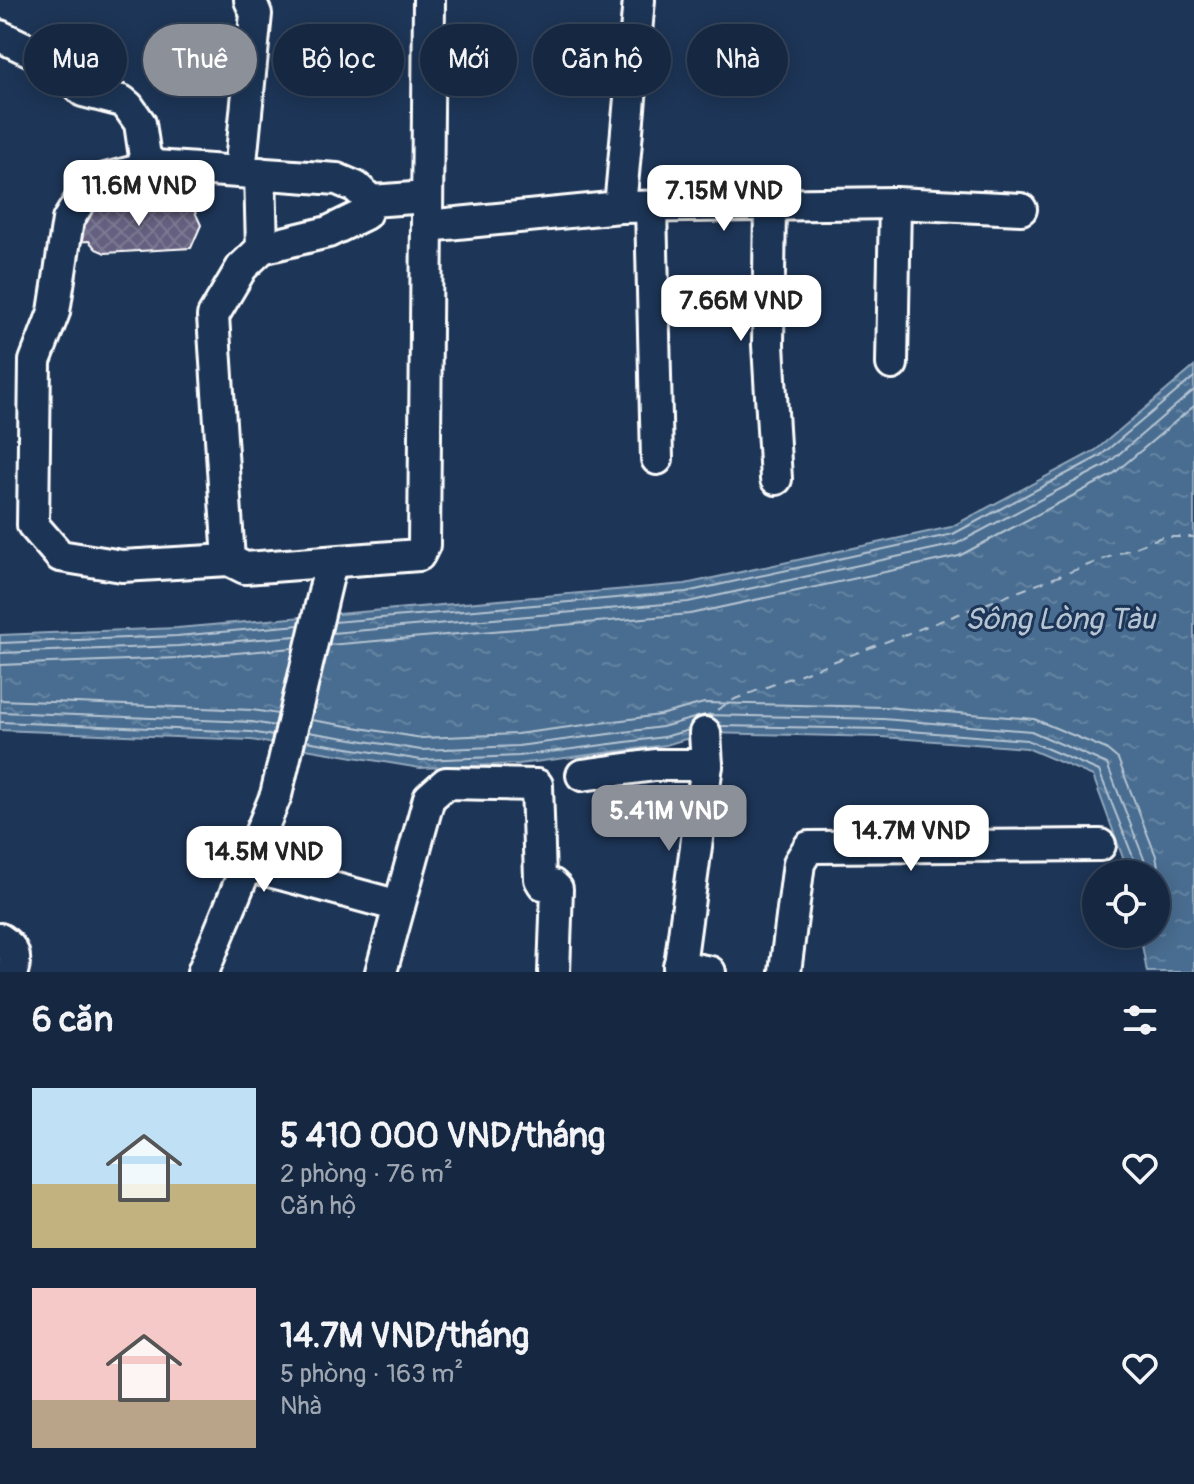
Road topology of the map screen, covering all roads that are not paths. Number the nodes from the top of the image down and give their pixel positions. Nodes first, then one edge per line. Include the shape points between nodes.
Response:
1 (250, 0) edge
2 (429, 0) edge
3 (639, 0) edge
4 (3, 38) edge
5 (155, 166) junction
6 (250, 172) junction
7 (371, 201) junction
8 (895, 203) junction
9 (770, 206) junction
10 (620, 207) junction
11 (651, 207) junction
12 (1021, 209) dead end
13 (427, 212) junction
14 (262, 248) junction
15 (892, 364) dead end
16 (657, 459) dead end
17 (776, 479) dead end
18 (229, 560) junction
19 (328, 577) junction
20 (705, 733) dead end
21 (707, 765) junction
22 (582, 775) dead end
23 (1100, 845) dead end
24 (247, 865) junction
25 (399, 906) junction
26 (0, 939) edge
27 (679, 969) edge
28 (12, 972) edge
29 (203, 972) edge
30 (381, 972) edge
31 (554, 972) edge
32 (710, 972) edge
33 (785, 972) edge

1 - 6 street via 256,14
2 - 13 street
3 - 10 street
4 - 5 street via 54,62 83,91 128,106 140,123 145,157
5 - 6 street
5 - 18 street via 91,183 68,220 54,312 35,361 33,525 60,556 122,566
6 - 7 street via 337,179
6 - 14 street
7 - 13 street
7 - 14 street via 365,214 328,232
8 - 9 street
8 - 12 street
8 - 15 street
9 - 11 street
9 - 17 street via 768,345
10 - 11 street
10 - 13 street
11 - 16 street
13 - 19 street via 424,545 419,555
14 - 18 street via 242,267 213,316
18 - 19 street via 245,568
19 - 24 street via 276,795
20 - 21 street
21 - 22 street via 655,765
21 - 27 street
23 - 33 street via 809,847 799,863
24 - 25 street
24 - 29 street
25 - 30 street
25 - 31 street via 429,798 446,783 537,785 540,879 557,889
26 - 28 street via 13,950
27 - 32 street

